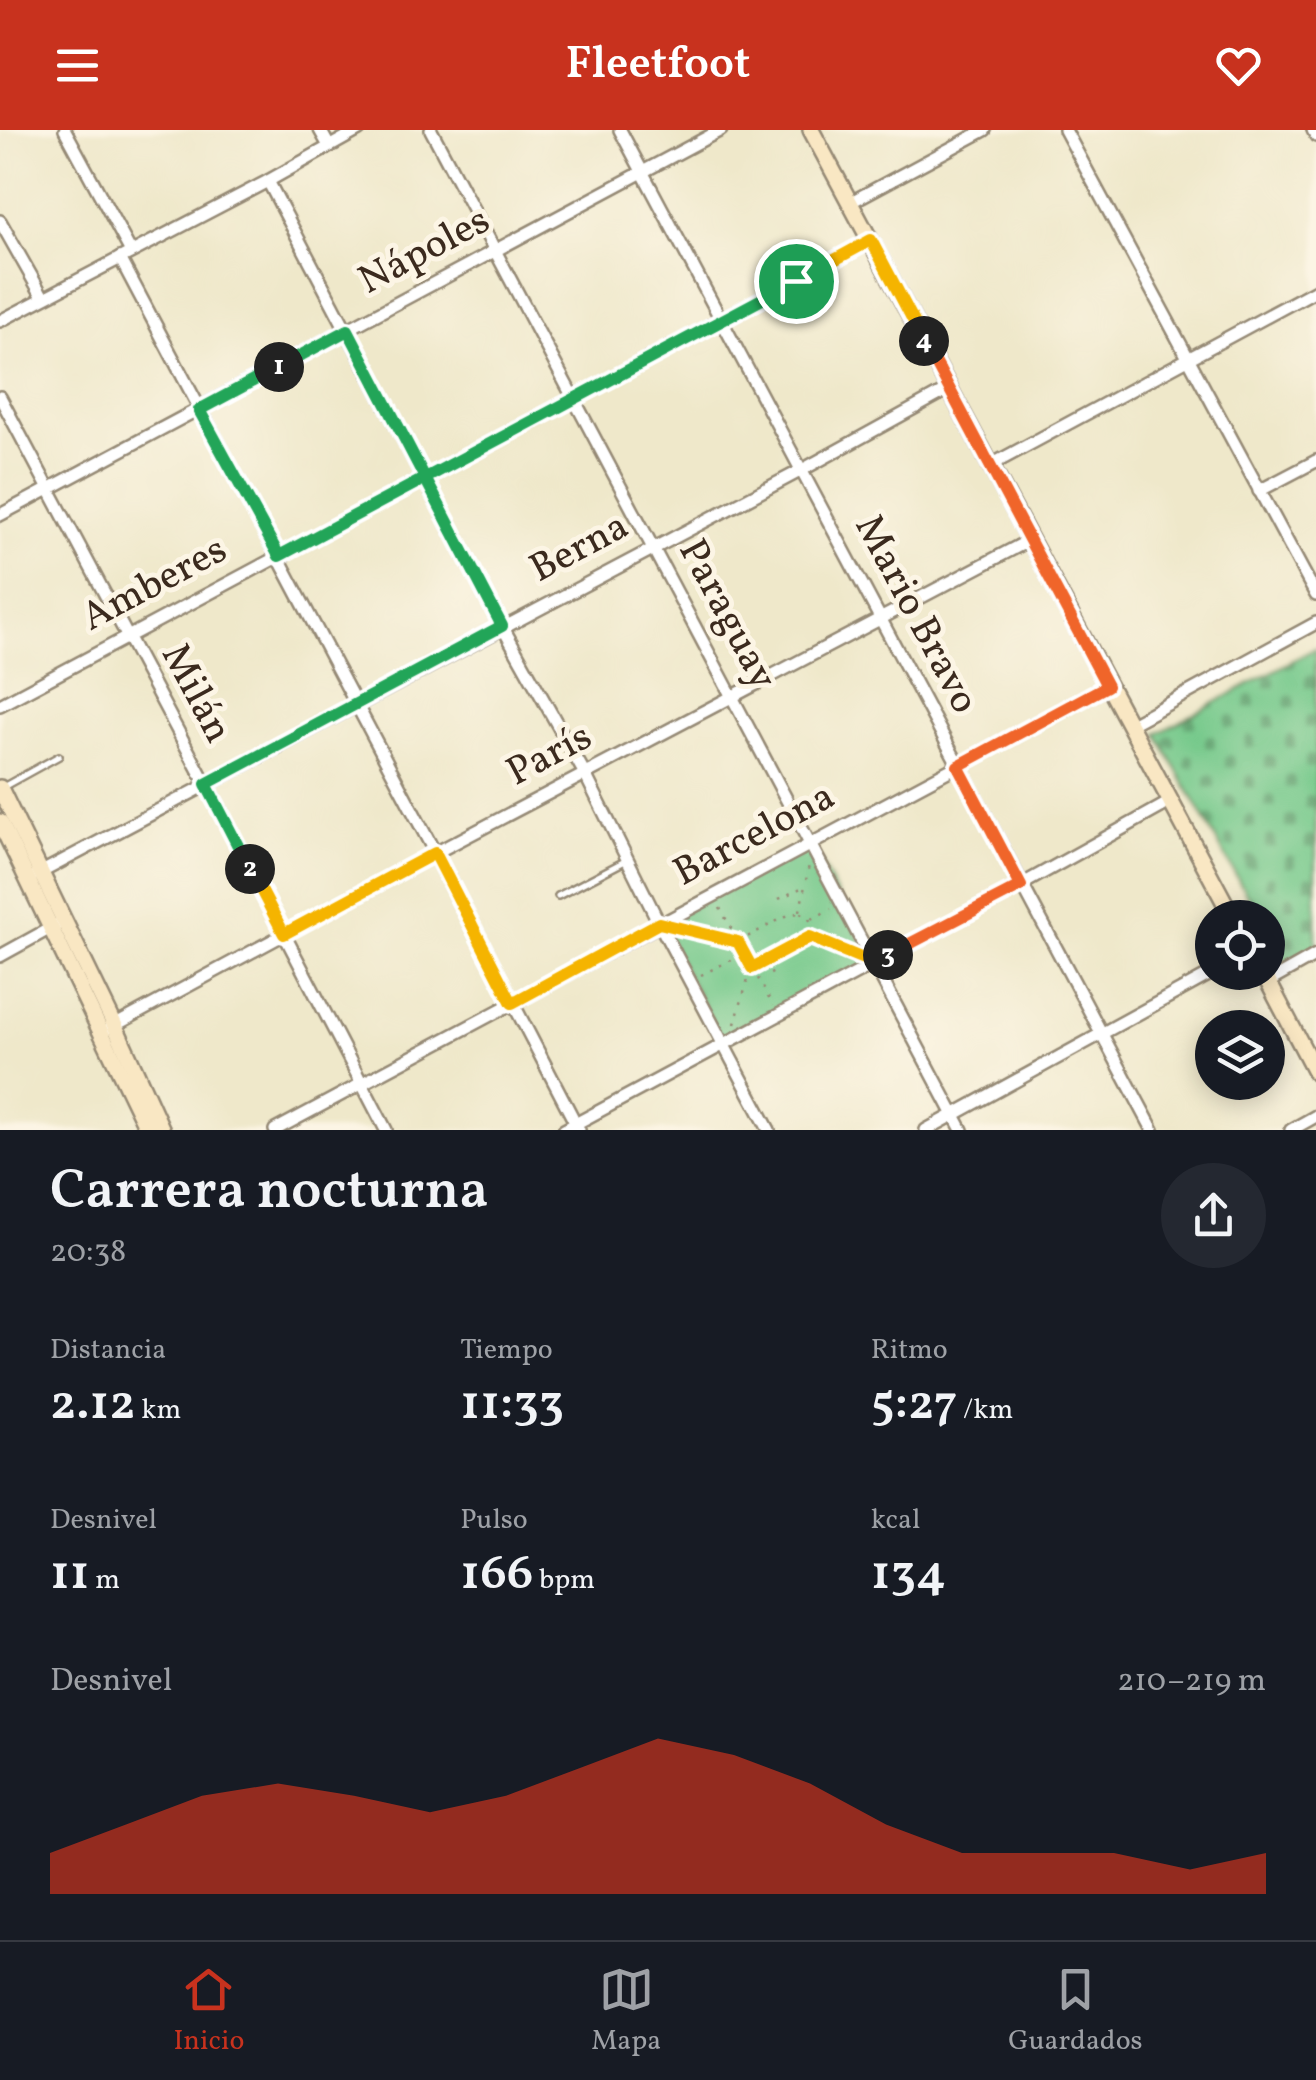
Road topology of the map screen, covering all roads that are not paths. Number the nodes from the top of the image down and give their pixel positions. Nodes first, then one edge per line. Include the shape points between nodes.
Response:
1 (65, 130) edge
2 (320, 130) edge
3 (359, 130) edge
4 (431, 130) edge
5 (620, 130) edge
6 (721, 130) edge
7 (811, 130) edge
8 (985, 130) edge
9 (1065, 130) edge
10 (329, 146) junction
11 (643, 172) junction
12 (268, 181) junction
13 (851, 202) junction
14 (0, 221) edge
15 (871, 240) junction
16 (496, 250) junction
17 (125, 255) junction
18 (1316, 290) edge
19 (43, 297) junction
20 (0, 321) edge
21 (721, 321) junction
22 (348, 330) junction
23 (1187, 358) junction
24 (949, 389) junction
25 (0, 397) edge
26 (574, 398) junction
27 (199, 410) junction
28 (1316, 461) edge
29 (991, 465) junction
30 (802, 470) junction
31 (426, 477) junction
32 (48, 489) junction
33 (1259, 491) junction
34 (0, 516) edge
35 (1030, 540) junction
36 (653, 548) junction
37 (279, 556) junction
38 (1316, 595) edge
39 (879, 618) junction
40 (1316, 623) edge
41 (502, 626) junction
42 (128, 637) junction
43 (1107, 686) junction
44 (732, 697) junction
45 (356, 704) junction
46 (0, 705) edge
47 (1129, 725) junction
48 (59, 756) dead end
49 (958, 766) junction
50 (585, 774) junction
51 (206, 784) junction
52 (0, 788) edge
53 (1170, 802) junction
54 (0, 822) edge
55 (812, 846) junction
56 (435, 853) junction
57 (628, 860) junction
58 (34, 876) junction
59 (1021, 886) junction
60 (558, 896) dead end
61 (1223, 900) edge
62 (659, 923) junction
63 (58, 924) junction
64 (284, 934) junction
65 (0, 956) edge
66 (1316, 956) edge
67 (873, 963) junction
68 (1285, 969) edge
69 (1195, 982) edge
70 (1272, 990) edge
71 (512, 1003) junction
72 (108, 1029) junction
73 (1100, 1034) junction
74 (727, 1041) junction
75 (1316, 1073) edge
76 (363, 1084) junction
77 (954, 1115) junction
78 (1316, 1116) edge
79 (573, 1128) edge
80 (148, 1130) edge
81 (162, 1130) edge
82 (274, 1130) edge
83 (386, 1130) edge
84 (769, 1130) edge
85 (926, 1130) edge
86 (962, 1130) edge
87 (1153, 1130) edge
88 (1291, 1130) edge

1 - 17 street
2 - 10 street
3 - 10 street
4 - 16 street, Paraguay
5 - 11 street, Mario Bravo
6 - 11 street, Nápoles
7 - 13 street
8 - 13 street
9 - 23 street
10 - 12 street
11 - 16 street, Nápoles
11 - 21 street, Mario Bravo
12 - 17 street
12 - 22 street
13 - 15 street
14 - 19 street
15 - 21 street, Amberes
15 - 24 street
16 - 22 street, Nápoles
16 - 26 street, Paraguay
17 - 19 street
17 - 27 street
18 - 23 street
19 - 20 street
21 - 26 street, Amberes
21 - 30 street, Mario Bravo
22 - 27 street, Nápoles
22 - 31 street
23 - 29 street
23 - 33 street
24 - 29 street
24 - 30 street, Berna
25 - 32 street, Milán
26 - 31 street, Amberes
26 - 36 street, Paraguay
27 - 32 street, Nápoles
27 - 37 street
28 - 33 street
29 - 35 street
30 - 36 street, Berna
30 - 39 street, Mario Bravo
31 - 37 street, Amberes
31 - 41 street
32 - 34 street, Nápoles
32 - 42 street, Milán
33 - 38 street
35 - 39 street, París
35 - 43 street
36 - 41 street, Berna
36 - 44 street, Paraguay
37 - 42 street, Amberes
37 - 45 street
39 - 44 street, París
39 - 49 street, Mario Bravo
40 - 47 street
41 - 45 street, Berna
41 - 50 street
42 - 46 street, Amberes
42 - 51 street, Milán
43 - 47 street
43 - 49 street, Barcelona
44 - 50 street, París
44 - 55 street, Paraguay
45 - 51 street, Berna
45 - 56 street
47 - 53 street
48 - 52 lane
49 - 55 street, Barcelona
49 - 59 street, Mario Bravo
50 - 56 street, París
50 - 57 street
51 - 58 street, Berna
51 - 64 street, Milán
52 - 58 street
53 - 59 street
53 - 61 street
54 - 58 street
55 - 62 street, Barcelona
55 - 67 street, Paraguay
56 - 64 street, París
56 - 71 street
57 - 60 lane
57 - 62 street
58 - 63 street
59 - 67 street
59 - 73 street, Mario Bravo
62 - 71 street, Barcelona
62 - 74 street
63 - 65 street
63 - 72 street
64 - 72 street, París
64 - 76 street, Milán
66 - 68 street
67 - 74 street
67 - 77 street, Paraguay
69 - 73 street
70 - 75 street
71 - 76 street, Barcelona
71 - 79 street
72 - 80 street
72 - 81 street
73 - 77 street
73 - 87 street, Mario Bravo
74 - 79 street
74 - 84 street
76 - 82 street, Barcelona
76 - 83 street, Milán
77 - 85 street
77 - 86 street, Paraguay
78 - 88 street

